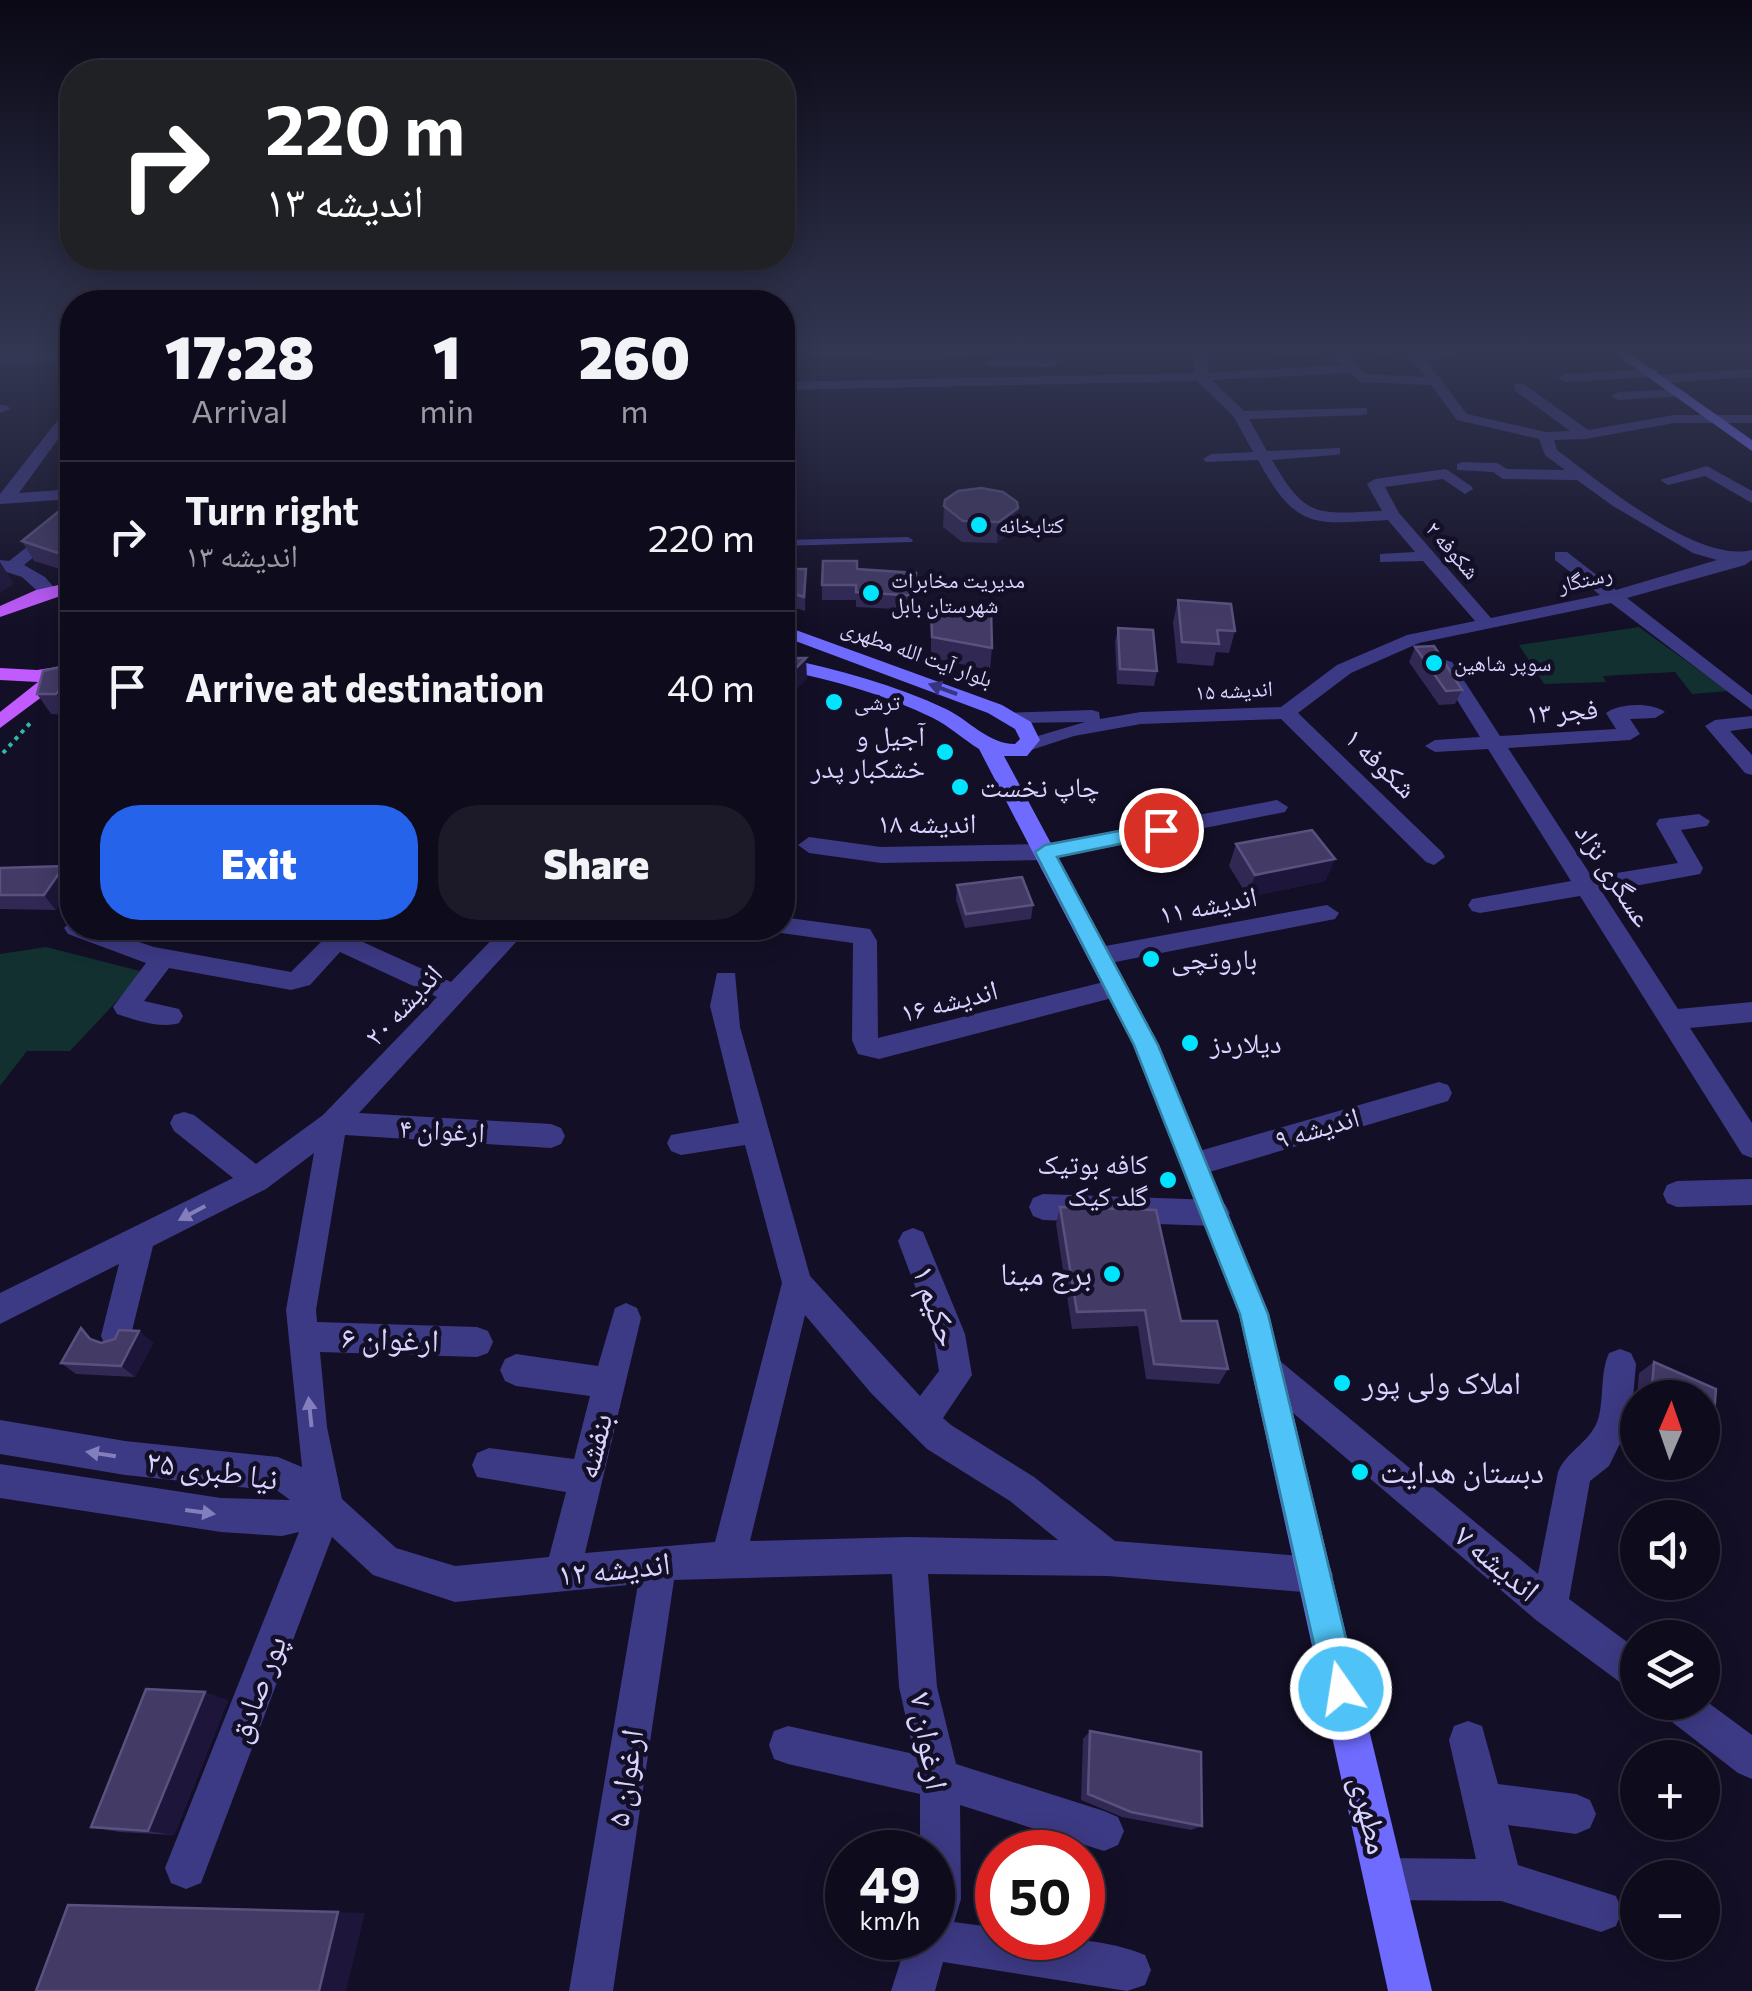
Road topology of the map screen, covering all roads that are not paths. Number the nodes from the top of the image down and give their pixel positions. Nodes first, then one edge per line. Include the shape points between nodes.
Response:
1 (48, 441) edge
2 (1254, 441) edge
3 (1547, 441) edge
4 (1335, 451) dead end
5 (1263, 458) junction
6 (1211, 459) dead end
7 (1462, 467) dead end
8 (1580, 476) junction
9 (1668, 480) dead end
10 (1465, 489) dead end
11 (60, 495) edge
12 (1752, 498) edge
13 (4, 499) edge
14 (1392, 515) junction
15 (60, 526) edge
16 (1435, 530) dead end
17 (1407, 533) junction
18 (908, 540) dead end
19 (795, 543) edge
20 (1428, 556) junction
21 (1561, 556) dead end
22 (1386, 558) dead end
23 (1748, 561) edge
24 (6, 566) edge
25 (60, 590) edge
26 (49, 592) junction
27 (1613, 596) junction
28 (0, 612) edge
29 (1487, 624) junction
30 (795, 636) edge
31 (1426, 636) junction
32 (795, 661) edge
33 (795, 666) edge
34 (816, 669) junction
35 (60, 672) edge
36 (0, 674) edge
37 (60, 676) edge
38 (1752, 704) edge
39 (1286, 712) junction
40 (1655, 712) dead end
41 (1012, 717) junction
42 (1142, 718) junction
43 (0, 722) edge
44 (1752, 722) edge
45 (1026, 743) junction
46 (1494, 743) junction
47 (1435, 746) dead end
48 (988, 748) junction
49 (1752, 768) edge
50 (1020, 808) junction
51 (1277, 808) dead end
52 (1699, 820) dead end
53 (809, 845) dead end
54 (1045, 852) junction
55 (1434, 857) dead end
56 (1586, 886) junction
57 (1480, 904) dead end
58 (1326, 913) dead end
59 (795, 927) edge
60 (119, 940) edge
61 (337, 940) edge
62 (354, 940) edge
63 (506, 940) edge
64 (1100, 956) junction
65 (163, 958) junction
66 (726, 980) dead end
67 (1116, 988) junction
68 (454, 994) junction
69 (1752, 1012) edge
70 (170, 1016) dead end
71 (1672, 1020) junction
72 (1439, 1093) dead end
73 (1743, 1117) edge
74 (184, 1123) dead end
75 (333, 1123) junction
76 (756, 1132) junction
77 (551, 1136) dead end
78 (681, 1143) dead end
79 (1752, 1146) edge
80 (1196, 1164) junction
81 (256, 1180) junction
82 (1752, 1192) edge
83 (1677, 1194) dead end
84 (1043, 1208) dead end
85 (1215, 1213) junction
86 (140, 1240) junction
87 (913, 1241) dead end
88 (797, 1282) junction
89 (0, 1309) edge
90 (626, 1318) dead end
91 (117, 1336) edge
92 (302, 1336) junction
93 (477, 1342) dead end
94 (1620, 1364) dead end
95 (516, 1370) dead end
96 (1268, 1372) junction
97 (610, 1383) junction
98 (922, 1420) junction
99 (0, 1437) edge
100 (489, 1465) dead end
101 (586, 1478) junction
102 (0, 1482) edge
103 (326, 1508) junction
104 (909, 1555) junction
105 (1108, 1558) junction
106 (728, 1559) junction
107 (659, 1564) junction
108 (562, 1574) junction
109 (1315, 1575) junction
110 (1549, 1606) junction
111 (1620, 1659) edge
112 (1700, 1720) edge
113 (1468, 1740) dead end
114 (788, 1746) dead end
115 (1752, 1760) edge
116 (940, 1779) junction
117 (1482, 1802) junction
118 (1576, 1814) dead end
119 (940, 1830) edge
120 (1104, 1830) dead end
121 (186, 1868) dead end
122 (1385, 1879) junction
123 (1500, 1880) junction
124 (1601, 1910) dead end
125 (955, 1938) edge
126 (923, 1960) edge
127 (1130, 1970) dead end
128 (590, 1991) edge
129 (914, 1991) edge
130 (1410, 1991) edge

1 - 13 street
2 - 5 street
3 - 8 street via 1550,452
4 - 5 street
5 - 6 street
5 - 14 street via 1284,494 1320,519
7 - 8 street
8 - 23 street via 1699,549
9 - 12 street via 1707,471
10 - 14 street, شکوفه ۲ via 1446,474 1375,484
11 - 13 street
14 - 17 street, شکوفه ۲
15 - 24 street
16 - 17 street
17 - 20 street, شکوفه ۲
18 - 19 lane
20 - 22 street
20 - 29 street, شکوفه ۲
21 - 27 street
23 - 27 street, رستگار
24 - 26 street via 41,580
25 - 26 main road
26 - 28 main road
27 - 29 street, رستگار
27 - 38 street
29 - 31 street, رستگار
41 -> 30 main road, بلوار آیت الله مطهری
31 - 39 street, اندیشه ۱۵ via 1344,669
31 - 46 street, عسگری نژاد
32 - 34 main road
33 - 34 main road, بلوار آیت الله مطهری
34 - 48 main road, بلوار آیت الله مطهری via 944,716
35 - 36 main road
37 - 43 main road
39 - 42 street, اندیشه ۱۵
39 - 55 street, شکوفه ۱
40 - 46 street, فجر ۱۳ via 1616,713 1630,734
41 - 42 street
41 - 45 main road, بلوار آیت الله مطهری
42 - 45 street, اندیشه ۱۵
44 - 49 street via 1715,726
45 - 48 main road
45 - 50 main road
46 - 47 street
46 - 56 street, عسگری نژاد
48 - 50 main road, مطهری
50 - 54 main road, مطهری
51 - 54 street, اندیشه ۱۸
52 - 56 street via 1666,824 1692,868
53 - 54 street, اندیشه ۱۸ via 881,855
54 - 64 main road, مطهری
56 - 57 street
56 - 71 street, عسگری نژاد
58 - 64 street, اندیشه ۱۱
59 - 67 street, اندیشه ۱۶ via 862,935 865,1040 880,1050
60 - 65 street
61 - 65 street via 291,981
62 - 68 street
63 - 68 street, اندیشه ۲۰
64 - 67 main road, مطهری
65 - 70 street via 126,1007
66 - 76 street via 725,1016
67 - 80 main road, مطهری
68 - 75 street, اندیشه ۲۰
69 - 71 street
71 - 73 street, عسگری نژاد
72 - 80 street, اندیشه ۹
73 - 79 street, عسگری نژاد
74 - 81 street
75 - 77 street, ارغوان ۴
75 - 81 street, اندیشه ۲۰
75 - 92 street
76 - 78 street
76 - 88 street
80 - 85 main road, مطهری
81 -> 86 street, اندیشه ۲۰
82 - 83 street
84 - 85 street
85 - 96 main road, مطهری via 1254,1314
86 - 89 street, اندیشه ۲۰
86 - 91 street
87 - 98 street, حکیم ۱ via 949,1334 956,1375
88 - 98 street
88 - 106 street
90 - 97 street, بنفشه
92 - 93 street, ارغوان ۶
103 -> 92 street
94 - 110 street via 1616,1422 1597,1454 1575,1472
95 - 97 street
96 - 109 main road, مطهری
96 - 110 street, اندیشه ۷
97 - 101 street, بنفشه
98 - 105 street
103 -> 99 street, نیا طبری ۲۵ via 278,1474
100 - 101 street
101 - 108 street, بنفشه
102 -> 103 street, نیا طبری ۲۵ via 221,1515 282,1519
103 - 108 street, اندیشه ۱۲ via 386,1562 456,1584
103 - 121 street, پور صادق
104 - 105 street, اندیشه ۱۲
104 - 106 street, اندیشه ۱۲
104 - 116 street, ارغوان ۷ via 918,1687
105 - 109 street, اندیشه ۱۲
106 - 107 street, اندیشه ۱۲
107 - 108 street, اندیشه ۱۲
107 - 128 street, ارغوان ۵
109 - 122 main road, مطهری
110 - 111 street, اندیشه ۷
112 - 115 street
113 - 117 street
114 - 116 street
116 - 119 street, ارغوان ۷
116 - 120 street
117 - 118 street
117 - 123 street
122 - 123 street
122 - 130 main road, مطهری
123 - 124 street
125 - 127 street
126 - 129 street, ارغوان ۷

